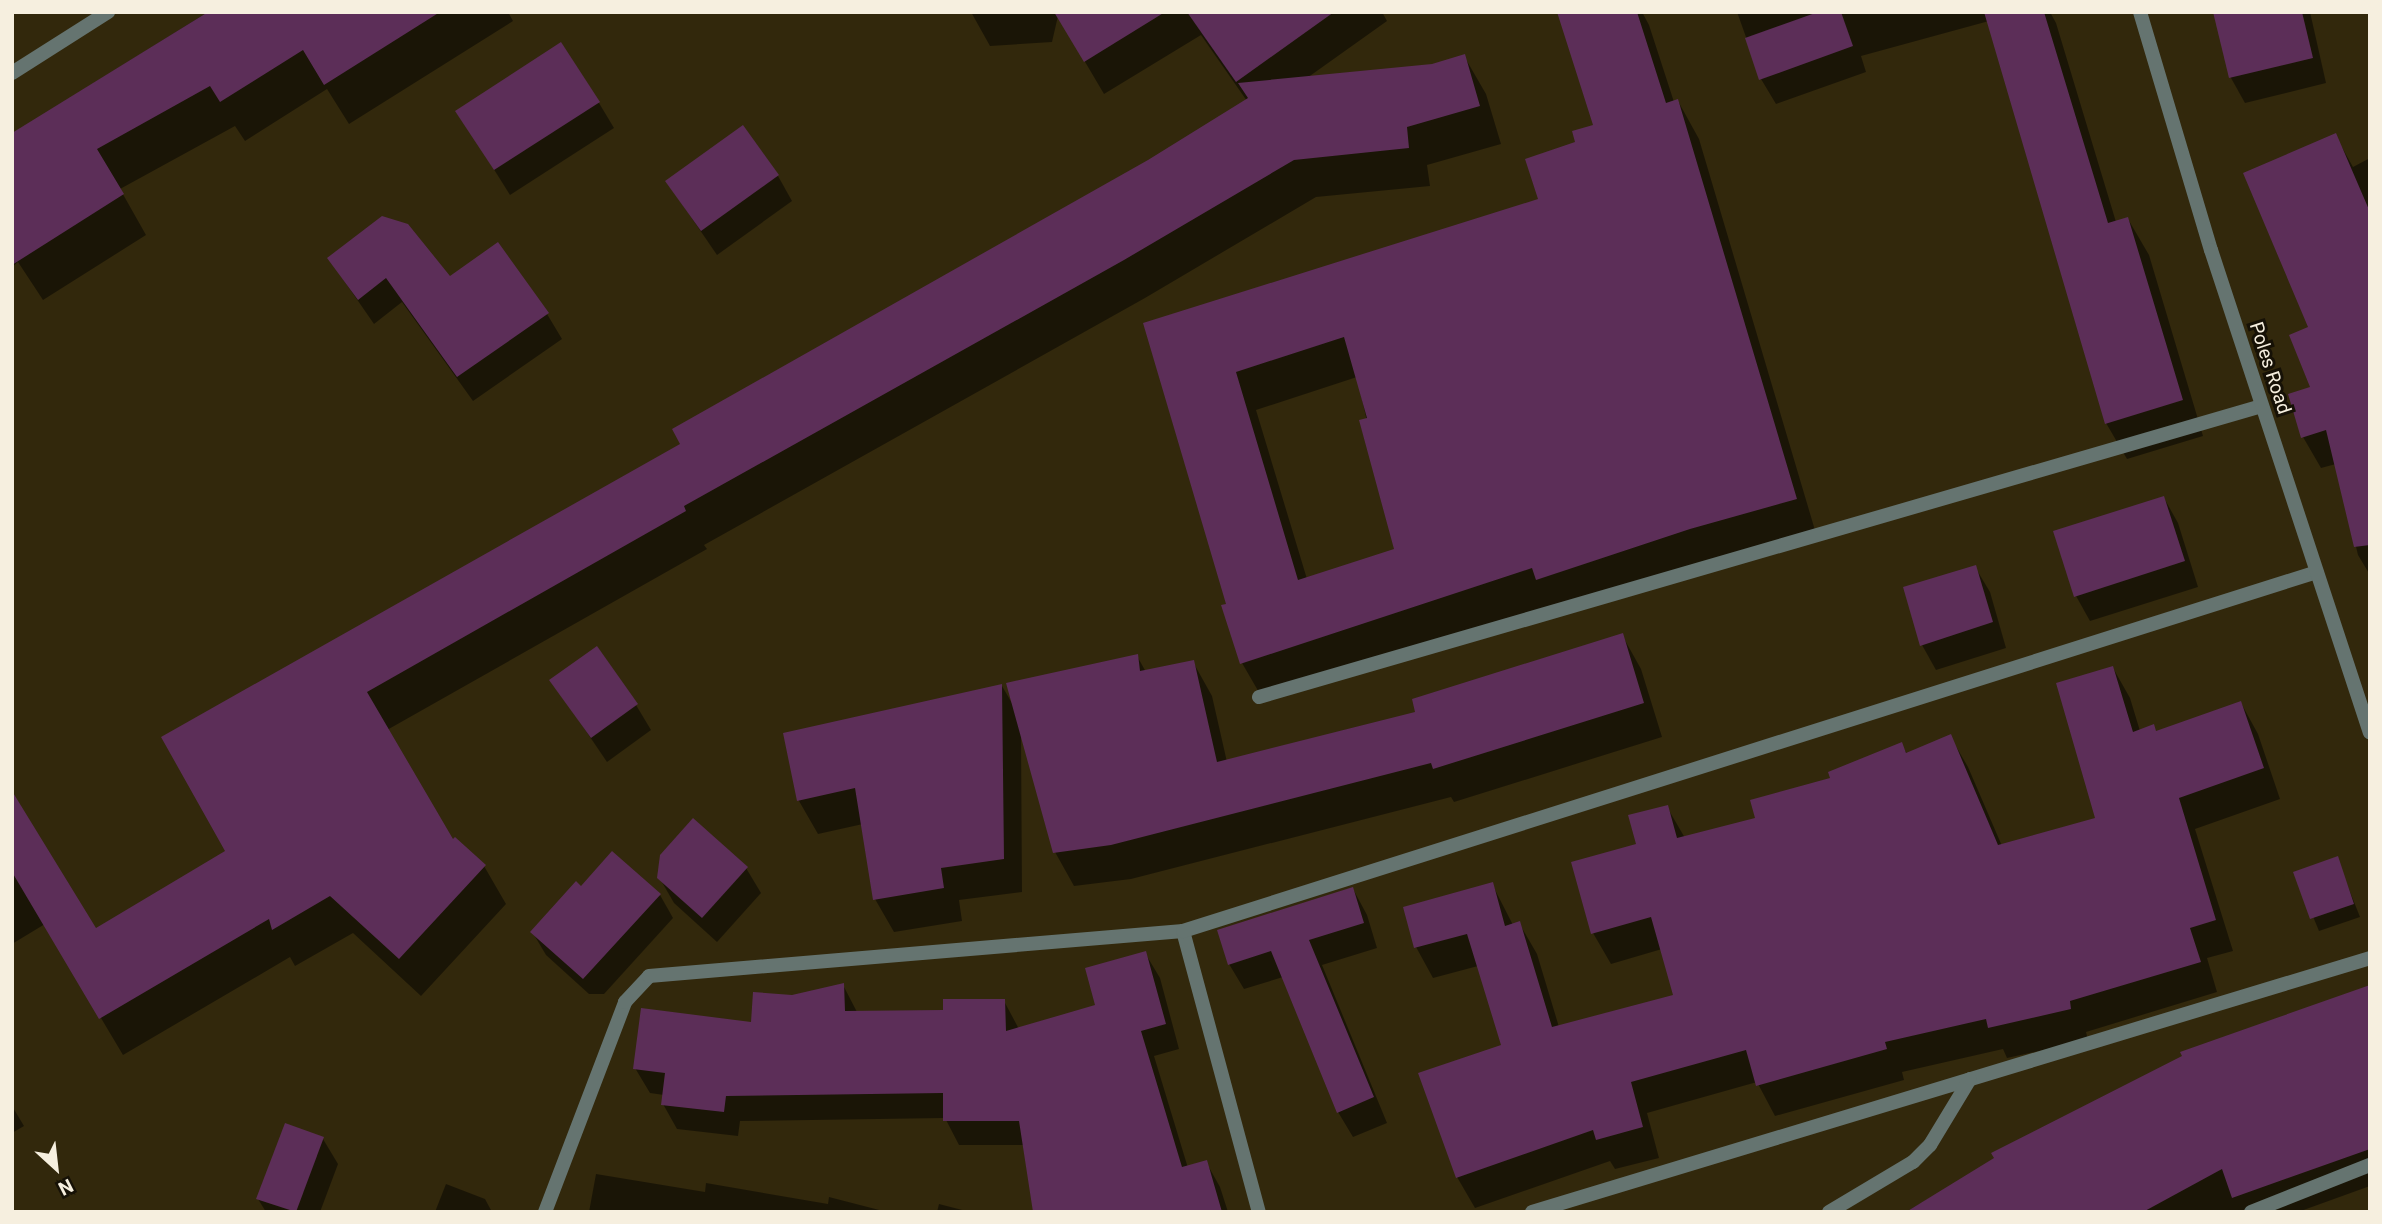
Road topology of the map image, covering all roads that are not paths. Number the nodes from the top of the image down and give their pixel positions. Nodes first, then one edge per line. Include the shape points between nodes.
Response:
1 (108, 12) edge
2 (2140, 12) edge
3 (12, 73) edge
4 (2262, 406) junction
5 (2317, 572) junction
6 (1259, 697) dead end
7 (2370, 733) edge
8 (1183, 931) junction
9 (2370, 958) edge
10 (1969, 1080) junction
11 (2370, 1165) edge
12 (545, 1212) edge
13 (1259, 1212) edge
14 (1532, 1212) edge
15 (1829, 1212) edge
16 (2251, 1212) edge

1 - 3 street
2 - 4 street, Poles Road
4 - 5 street, Poles Road
4 - 6 street
5 - 7 street, Poles Road
5 - 8 street
8 - 12 street via 649,976 625,1002
8 - 13 street
9 - 10 street
10 - 14 street
10 - 15 street via 1930,1145 1913,1162
11 - 16 street

